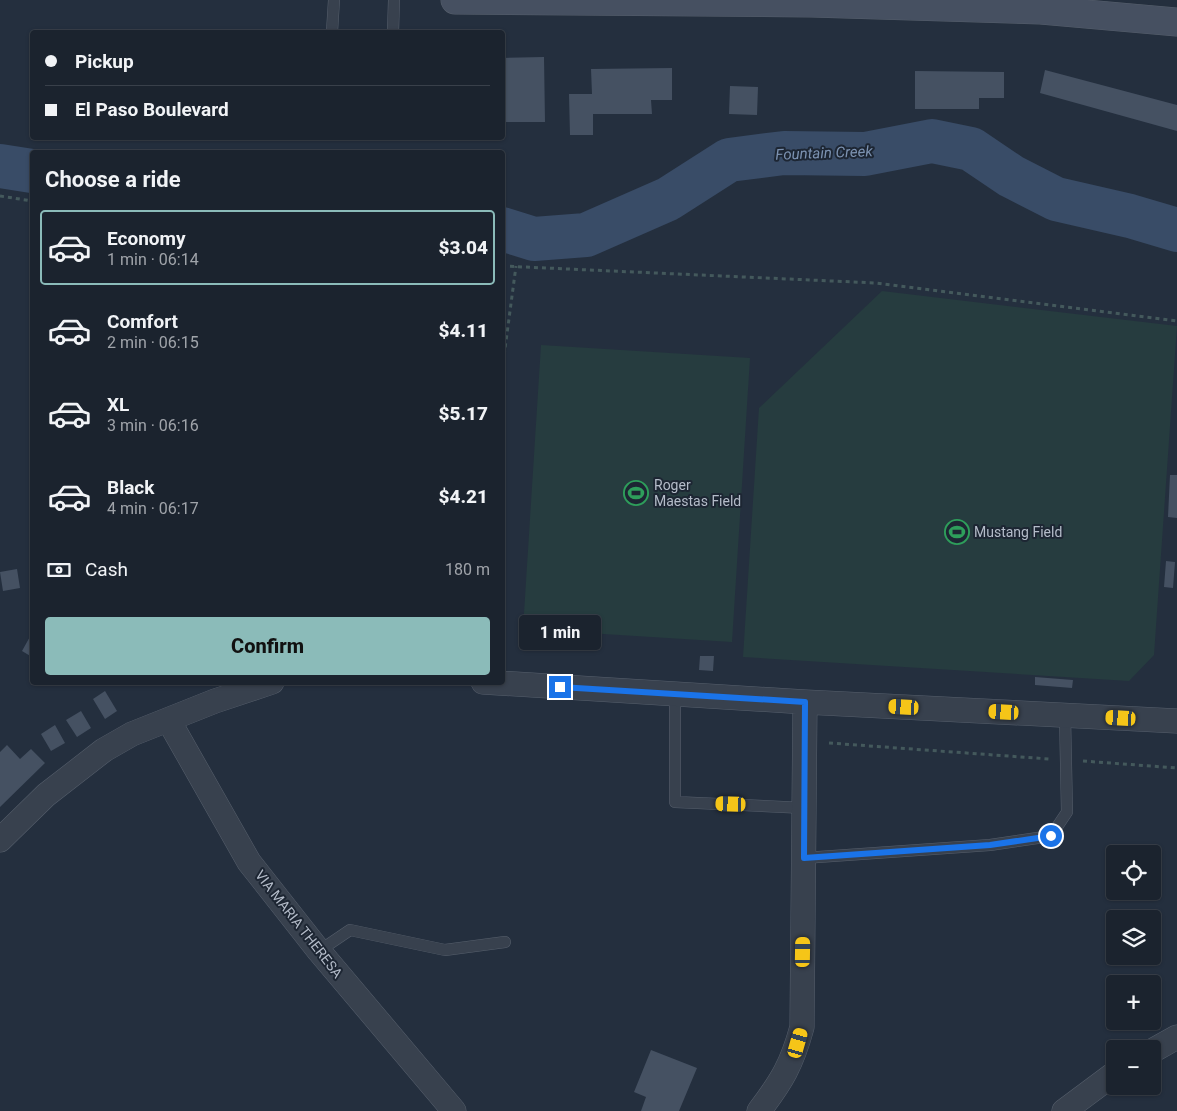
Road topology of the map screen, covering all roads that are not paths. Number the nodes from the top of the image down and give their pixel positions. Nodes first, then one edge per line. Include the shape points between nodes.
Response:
1 (334, 0) edge
2 (394, 0) edge
3 (455, 0) edge
4 (657, 1) edge
5 (813, 1) edge
6 (1079, 6) edge
7 (1177, 22) edge
8 (332, 30) edge
9 (393, 30) edge
10 (505, 683) edge
11 (255, 685) edge
12 (216, 692) edge
13 (675, 694) junction
14 (805, 702) junction
15 (1065, 715) junction
16 (169, 720) junction
17 (1177, 721) edge
18 (805, 808) junction
19 (0, 840) edge
20 (804, 858) junction
21 (505, 942) dead end
22 (319, 951) junction
23 (1177, 1037) edge
24 (1161, 1046) edge
25 (1106, 1080) edge
26 (454, 1111) edge
27 (759, 1111) edge
28 (1064, 1111) edge

1 - 8 lane
2 - 9 lane
3 - 4 main road
4 - 5 main road
5 - 6 main road
6 - 7 main road
10 - 13 street
11 - 12 street
12 - 16 street
13 - 14 street
13 - 18 lane via 675,802
14 - 15 street
14 - 18 street
15 - 17 street
15 - 20 lane via 1067,812 1051,836 990,845
16 - 19 street via 132,734 77,769
16 - 22 street, VIA MARIA THERESA via 249,862
18 - 20 street
20 - 27 street via 802,1027 793,1060
21 - 22 lane via 445,950 350,930
22 - 26 street, VIA MARIA THERESA
23 - 24 street
25 - 28 street

